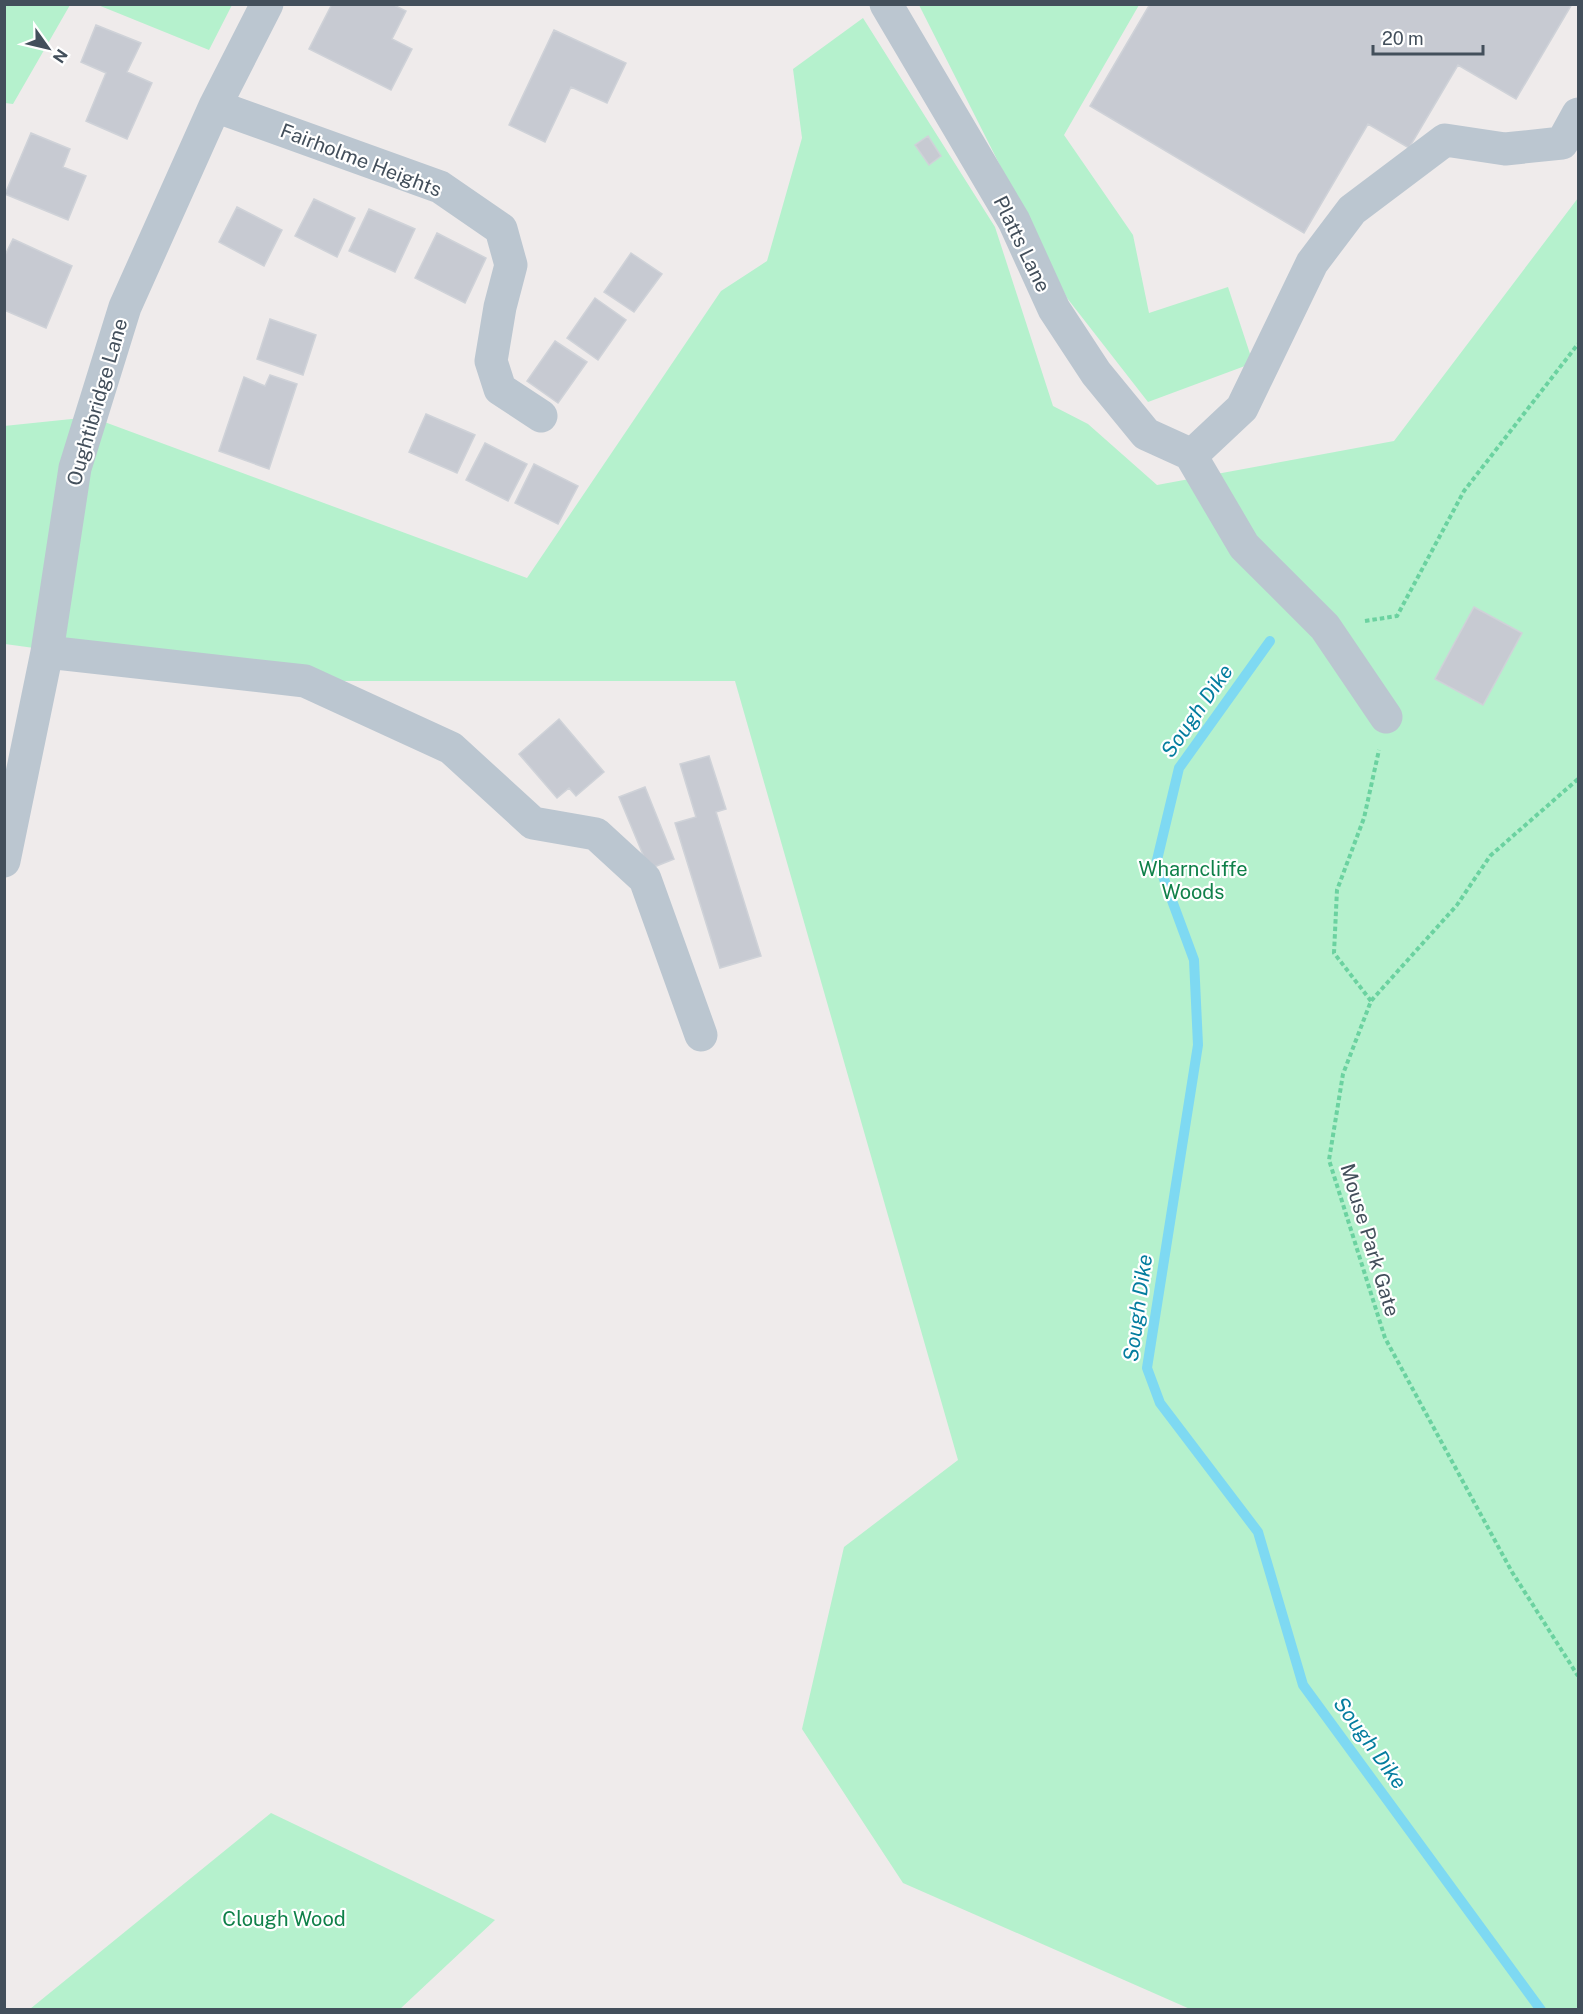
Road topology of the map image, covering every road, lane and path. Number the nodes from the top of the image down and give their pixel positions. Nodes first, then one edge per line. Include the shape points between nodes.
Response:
1 (267, 4) edge
2 (886, 4) edge
3 (215, 106) junction
4 (1578, 114) edge
5 (1578, 344) edge
6 (540, 416) dead end
7 (1190, 454) junction
8 (1325, 627) junction
9 (47, 652) junction
10 (1386, 717) joint
11 (1578, 779) edge
12 (4, 861) edge
13 (1371, 1000) junction
14 (700, 1035) dead end
15 (1578, 1676) edge

1 - 3 street, Oughtibridge Lane
2 - 7 street, Platts Lane via 1014,221 1053,309 1096,373 1146,434
3 - 6 street, Fairholme Heights via 440,187 501,229 511,266 490,361 500,389
3 - 9 street, Oughtibridge Lane via 125,307 75,468
4 - 7 street via 1562,142 1505,149 1445,140 1352,210 1312,263 1242,408
5 - 8 path via 1464,492 1397,616
7 - 8 street via 1244,546
8 - 10 street
9 - 12 street, Oughtibridge Lane
9 - 14 street via 305,681 451,748 533,823 596,834 645,879
10 - 13 path via 1364,818 1337,890 1334,953
11 - 13 path, Mouse Park Gate via 1490,856 1457,905
13 - 15 path, Mouse Park Gate via 1343,1074 1329,1160 1385,1338 1512,1572

